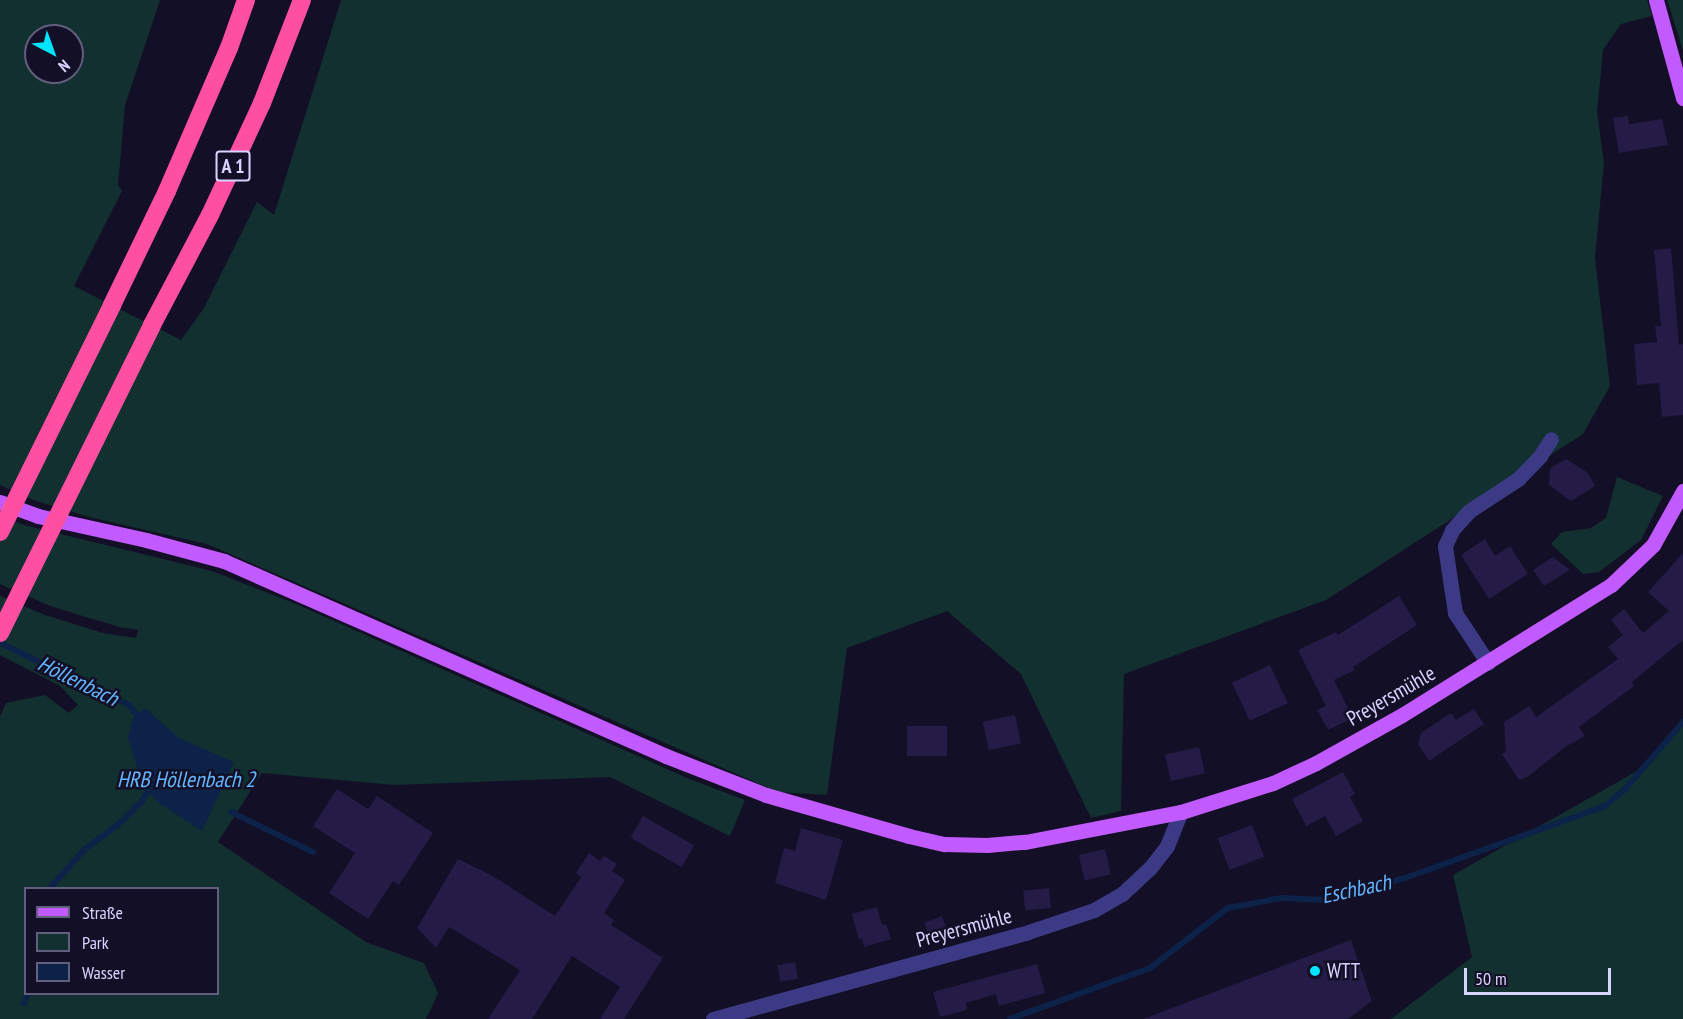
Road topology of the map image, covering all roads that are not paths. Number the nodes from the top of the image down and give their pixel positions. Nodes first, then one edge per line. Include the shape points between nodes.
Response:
1 (246, 0) edge
2 (302, 0) edge
3 (1656, 0) edge
4 (1683, 98) edge
5 (1551, 439) dead end
6 (1683, 491) edge
7 (0, 502) edge
8 (0, 532) edge
9 (0, 633) edge
10 (1488, 663) junction
11 (1181, 812) junction
12 (713, 1019) edge

1 - 8 highway, A 1, bridge via 167,191
2 - 9 highway, A 1, bridge via 262,103 210,215
3 - 4 main road
5 - 10 street via 1518,479 1469,511 1452,530 1445,546 1455,613
6 - 10 main road, Preyersmühle via 1660,536 1627,572 1590,600
7 - 11 main road, Preyersmühle via 38,516 224,561 725,780 811,810 909,836 945,844 1025,842
10 - 11 main road, Preyersmühle via 1316,763 1254,790
11 - 12 street, Preyersmühle via 1167,846 1150,868 1122,894 1094,910

